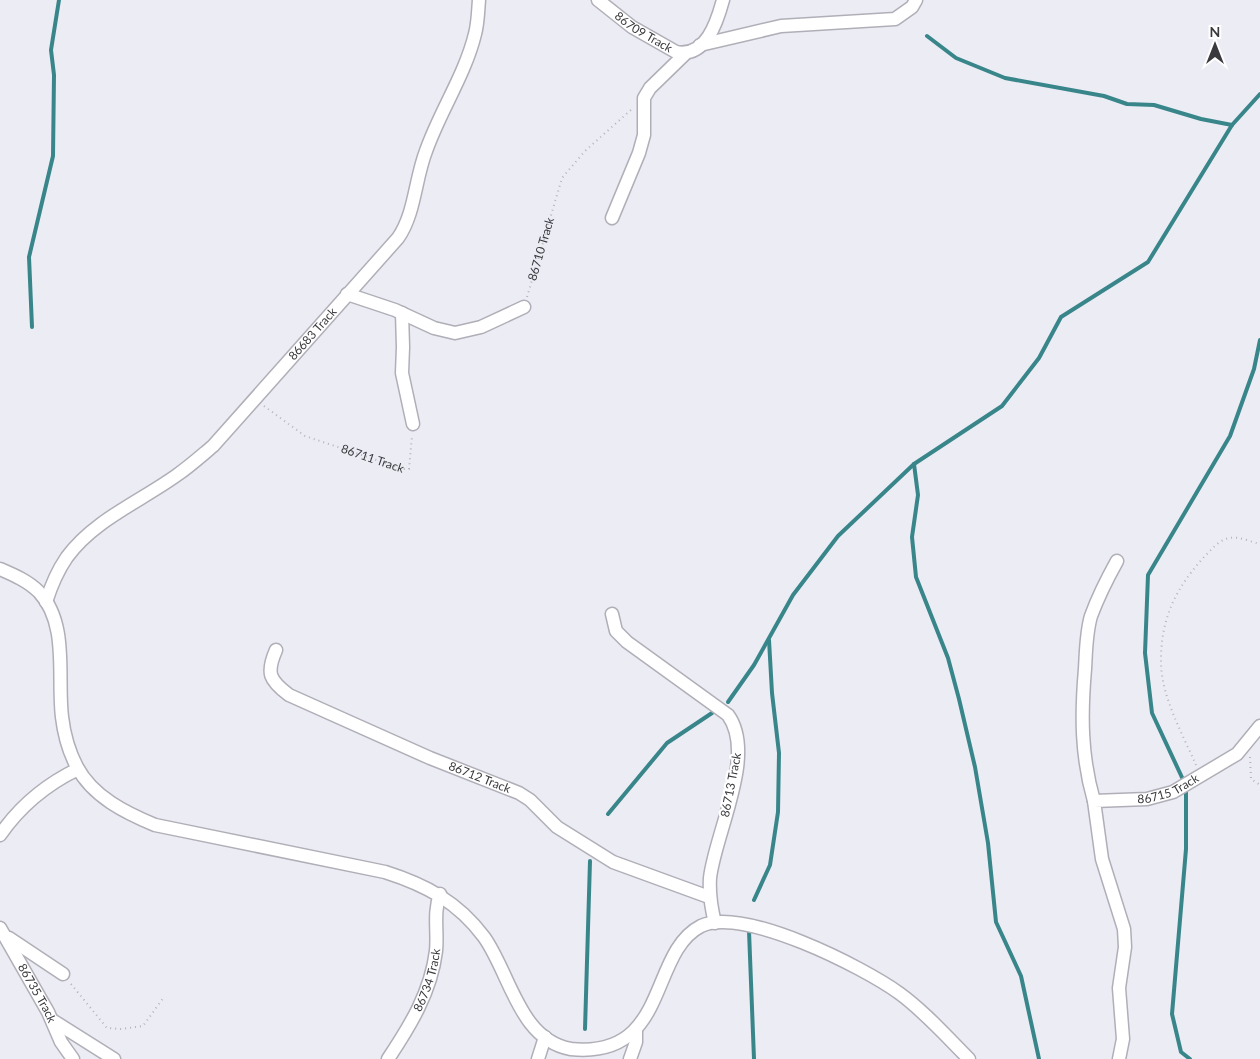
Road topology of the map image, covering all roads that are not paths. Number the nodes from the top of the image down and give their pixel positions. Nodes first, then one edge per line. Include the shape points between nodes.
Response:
1 (479, 0) edge
2 (598, 0) edge
3 (723, 0) edge
4 (916, 0) edge
5 (700, 45) junction
6 (685, 54) junction
7 (612, 218) dead end
8 (347, 294) junction
9 (524, 306) road end
10 (402, 313) junction
11 (413, 424) road end
12 (1117, 561) dead end
13 (0, 569) edge
14 (46, 602) junction
15 (612, 614) dead end
16 (276, 650) dead end
17 (1259, 728) edge
18 (78, 769) junction
19 (1094, 801) junction
20 (0, 835) edge
21 (440, 894) junction
22 (709, 897) junction
23 (715, 923) junction
24 (2, 932) edge
25 (63, 974) road end
26 (52, 1020) junction
27 (636, 1031) junction
28 (545, 1037) junction
29 (73, 1059) edge
30 (114, 1059) edge
31 (388, 1059) edge
32 (538, 1059) edge
33 (630, 1059) edge
34 (969, 1059) edge
35 (1120, 1059) edge

1 - 8 street, 86683 Track via 476,32 470,51 425,152 404,230 379,262
2 - 6 street, 86709 Track via 632,27
3 - 5 street, 86709 Track via 710,36
4 - 5 street via 912,7 895,19 781,26
5 - 6 street, 86709 Track
6 - 7 street via 655,82 644,98 644,135
8 - 10 street
8 - 14 street, 86683 Track via 194,463 123,509 78,544 52,584
9 - 10 street via 480,327 455,333 434,328
10 - 11 street via 402,372
12 - 19 street via 1097,601 1087,639 1081,725 1083,752
13 - 14 street via 20,577
14 - 18 street via 58,639 62,718 68,746
15 - 22 street, 86713 Track via 616,631 627,642 728,715 735,725 738,752 734,779 713,860
16 - 22 street, 86712 Track via 271,665 272,680 289,695 519,794 530,800 557,827 613,862
17 - 19 street, 86715 Track via 1237,754 1186,786 1161,796
18 - 20 street via 61,777 30,800
18 - 21 street via 105,799 127,814 155,826 386,872
19 - 35 street via 1102,858 1124,930 1119,988
21 - 28 street via 483,936 527,1018
21 - 31 street, 86734 Track via 436,910 436,948 429,983 413,1020
22 - 23 street, 86713 Track
23 - 27 street via 701,926 676,953 650,1012
23 - 34 street via 738,922 786,936 871,976 900,993
24 - 25 street
24 - 26 street, 86735 Track
26 - 29 street, 86735 Track via 61,1042
26 - 30 street
27 - 28 street via 608,1047 590,1049 571,1048
27 - 33 street
28 - 32 street

